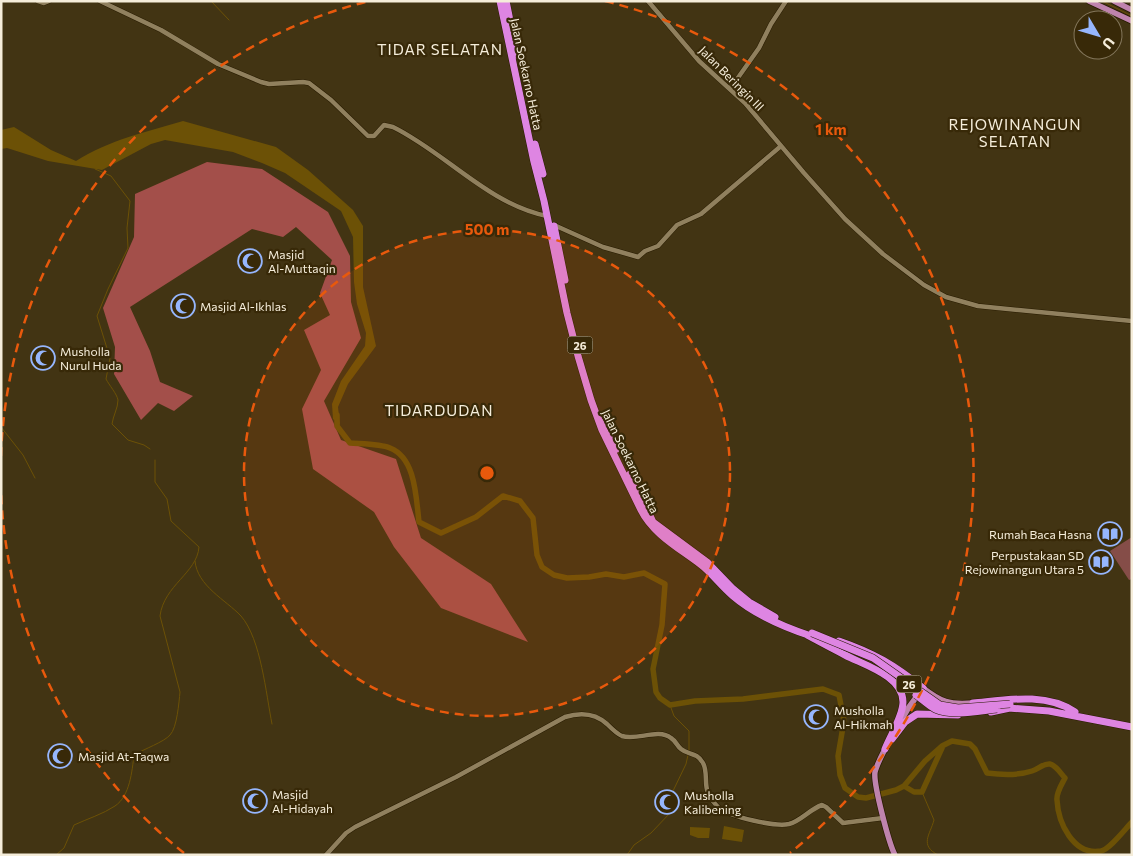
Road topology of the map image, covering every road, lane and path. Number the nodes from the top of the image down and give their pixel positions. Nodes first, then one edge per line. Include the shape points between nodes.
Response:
1 (38, 1) edge
2 (49, 1) edge
3 (100, 1) edge
4 (500, 1) edge
5 (506, 1) edge
6 (648, 1) edge
7 (786, 1) edge
8 (1089, 1) edge
9 (1114, 1) edge
10 (1132, 10) edge
11 (1132, 22) edge
12 (730, 89) junction
13 (781, 146) junction
14 (541, 177) junction
15 (547, 216) junction
16 (554, 225) junction
17 (1132, 321) edge
18 (647, 518) junction
19 (810, 634) junction
20 (923, 688) junction
21 (973, 703) joint
22 (1009, 707) junction
23 (1075, 712) junction
24 (1118, 724) junction
25 (1132, 727) edge
26 (885, 749) junction
27 (883, 815) junction
28 (326, 855) edge
29 (894, 855) edge

1 - 2 street via 44,4
3 - 15 street via 161,30 218,64 261,82 309,83 368,136 374,136 384,125 392,126 492,192
4 - 14 highway, Jalan Soekarno Hatta / 26
5 - 14 highway, Jalan Soekarno Hatta / 26
6 - 12 street, Jalan Beringin III via 699,61
7 - 12 street
8 - 11 main road
9 - 10 main road
12 - 13 street, Jalan Beringin III
13 - 16 street via 701,214 677,225 658,246 638,257 603,247
13 - 17 street, Jalan Beringin III via 880,252 938,294 992,308
14 - 15 highway, Jalan Soekarno Hatta / 26
14 - 16 highway, Jalan Soekarno Hatta / 26
15 - 18 highway, Jalan Soekarno Hatta / 26 via 567,313 591,400 602,430
16 - 18 highway, Jalan Soekarno Hatta / 26 via 575,326 595,398
18 - 19 highway, Jalan Soekarno Hatta / 26 via 707,562 749,602
19 - 20 highway via 878,656
19 - 22 highway, Jalan Soekarno Hatta / 26, bridge via 879,666 937,710 957,712
19 - 26 highway via 879,671 900,689 902,710
20 - 21 main road via 943,702
20 - 26 main road
21 - 23 highway via 1030,699 1058,703
22 - 23 highway, 26 via 1051,706
22 - 24 highway, 26
22 - 26 highway via 974,714 917,714 905,722
23 - 24 highway, 26
24 - 25 highway, 26
26 - 27 main road via 875,774
27 - 28 street via 843,823 822,805 783,825 729,813 709,796 702,762 667,735 623,736 594,716 574,714 352,829
27 - 29 main road

